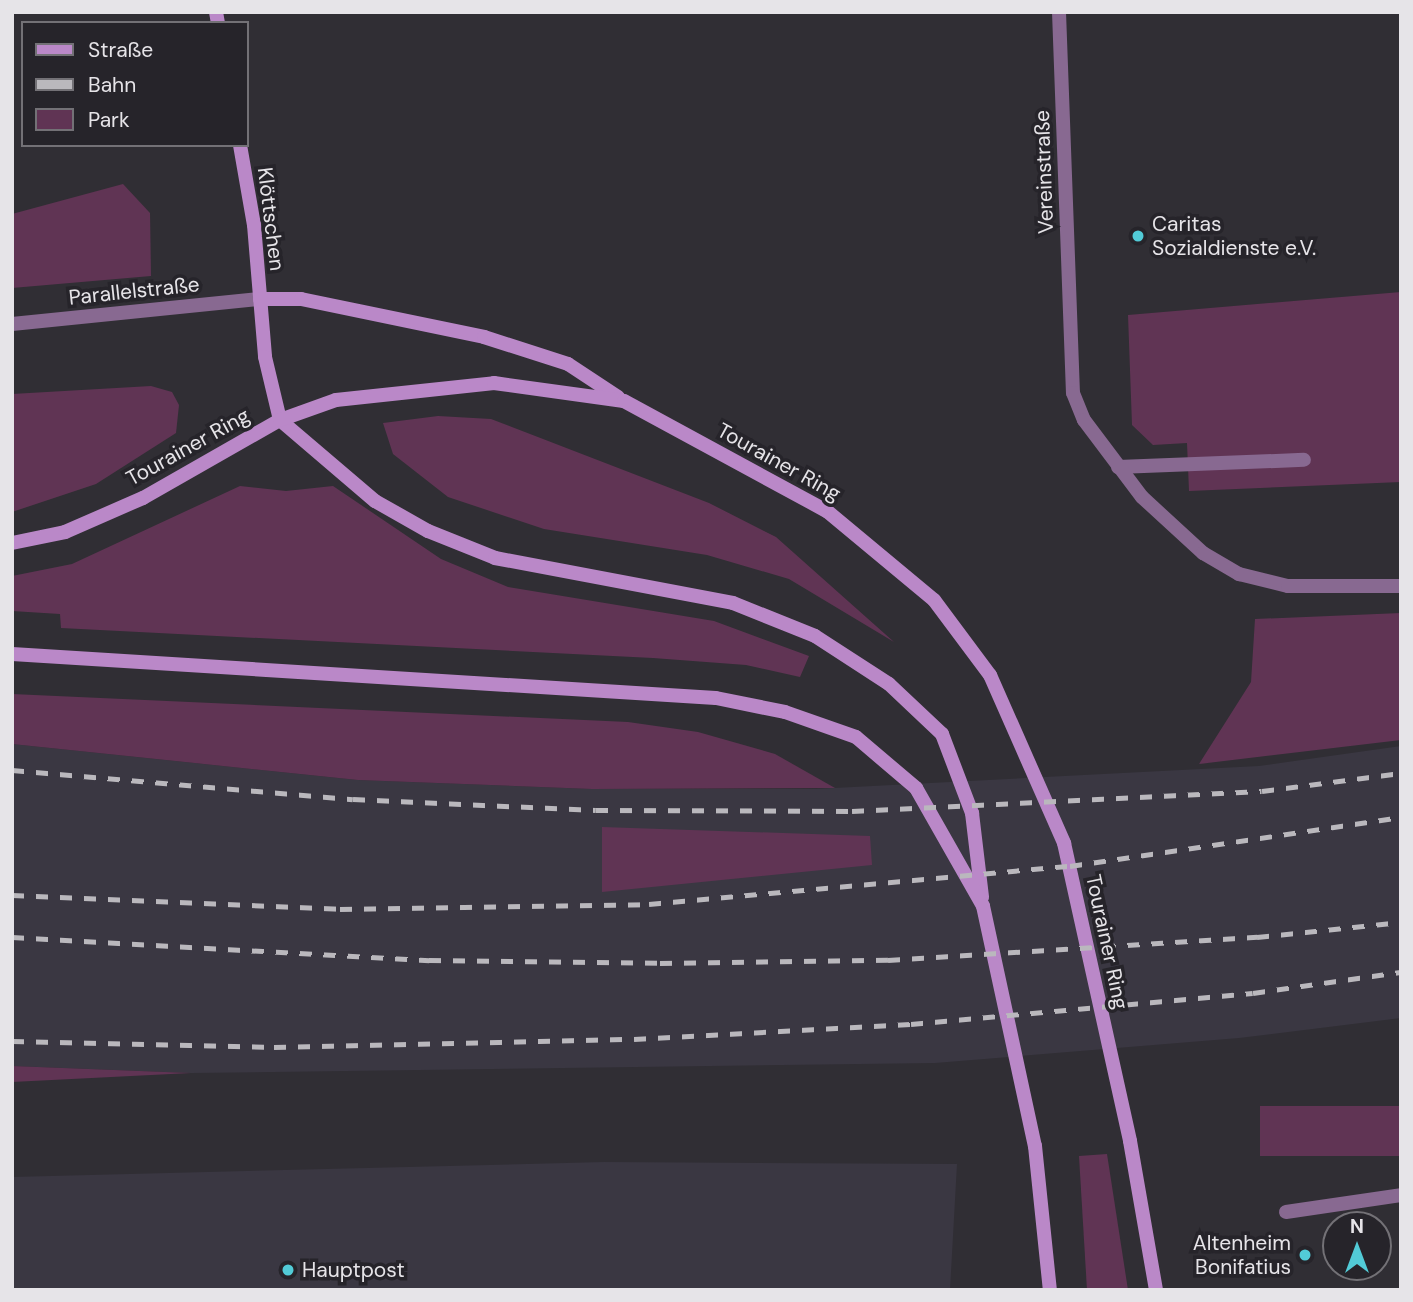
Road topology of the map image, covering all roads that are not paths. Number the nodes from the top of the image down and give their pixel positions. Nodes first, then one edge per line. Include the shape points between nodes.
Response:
1 (1059, 12) edge
2 (240, 147) edge
3 (260, 299) junction
4 (12, 324) edge
5 (624, 401) junction
6 (279, 420) junction
7 (1304, 460) dead end
8 (1118, 467) junction
9 (12, 543) edge
10 (1401, 586) edge
11 (12, 654) edge
12 (983, 906) junction
13 (1401, 1195) edge
14 (1286, 1212) dead end
15 (1050, 1290) edge
16 (1156, 1290) edge

1 - 8 street, Vereinstraße via 1073,393 1096,440
2 - 3 main road, Klöttschen
3 - 4 street, Parallelstraße
3 - 5 main road via 301,299 484,337 568,364
3 - 6 main road, Klöttschen
5 - 6 main road, Tourainer Ring via 494,383 336,400
5 - 16 main road, Tourainer Ring via 827,511 934,600 990,675 1064,843 1130,1141
6 - 9 main road, Tourainer Ring via 143,498 65,532
6 - 12 main road via 375,501 428,531 495,558 733,603 815,636 889,684 942,734 972,813
7 - 8 street
8 - 10 street, Vereinstraße via 1184,536 1239,574 1288,586
11 - 12 main road via 716,698 785,712 856,737 889,761 916,788
12 - 15 main road via 1035,1146
13 - 14 street

